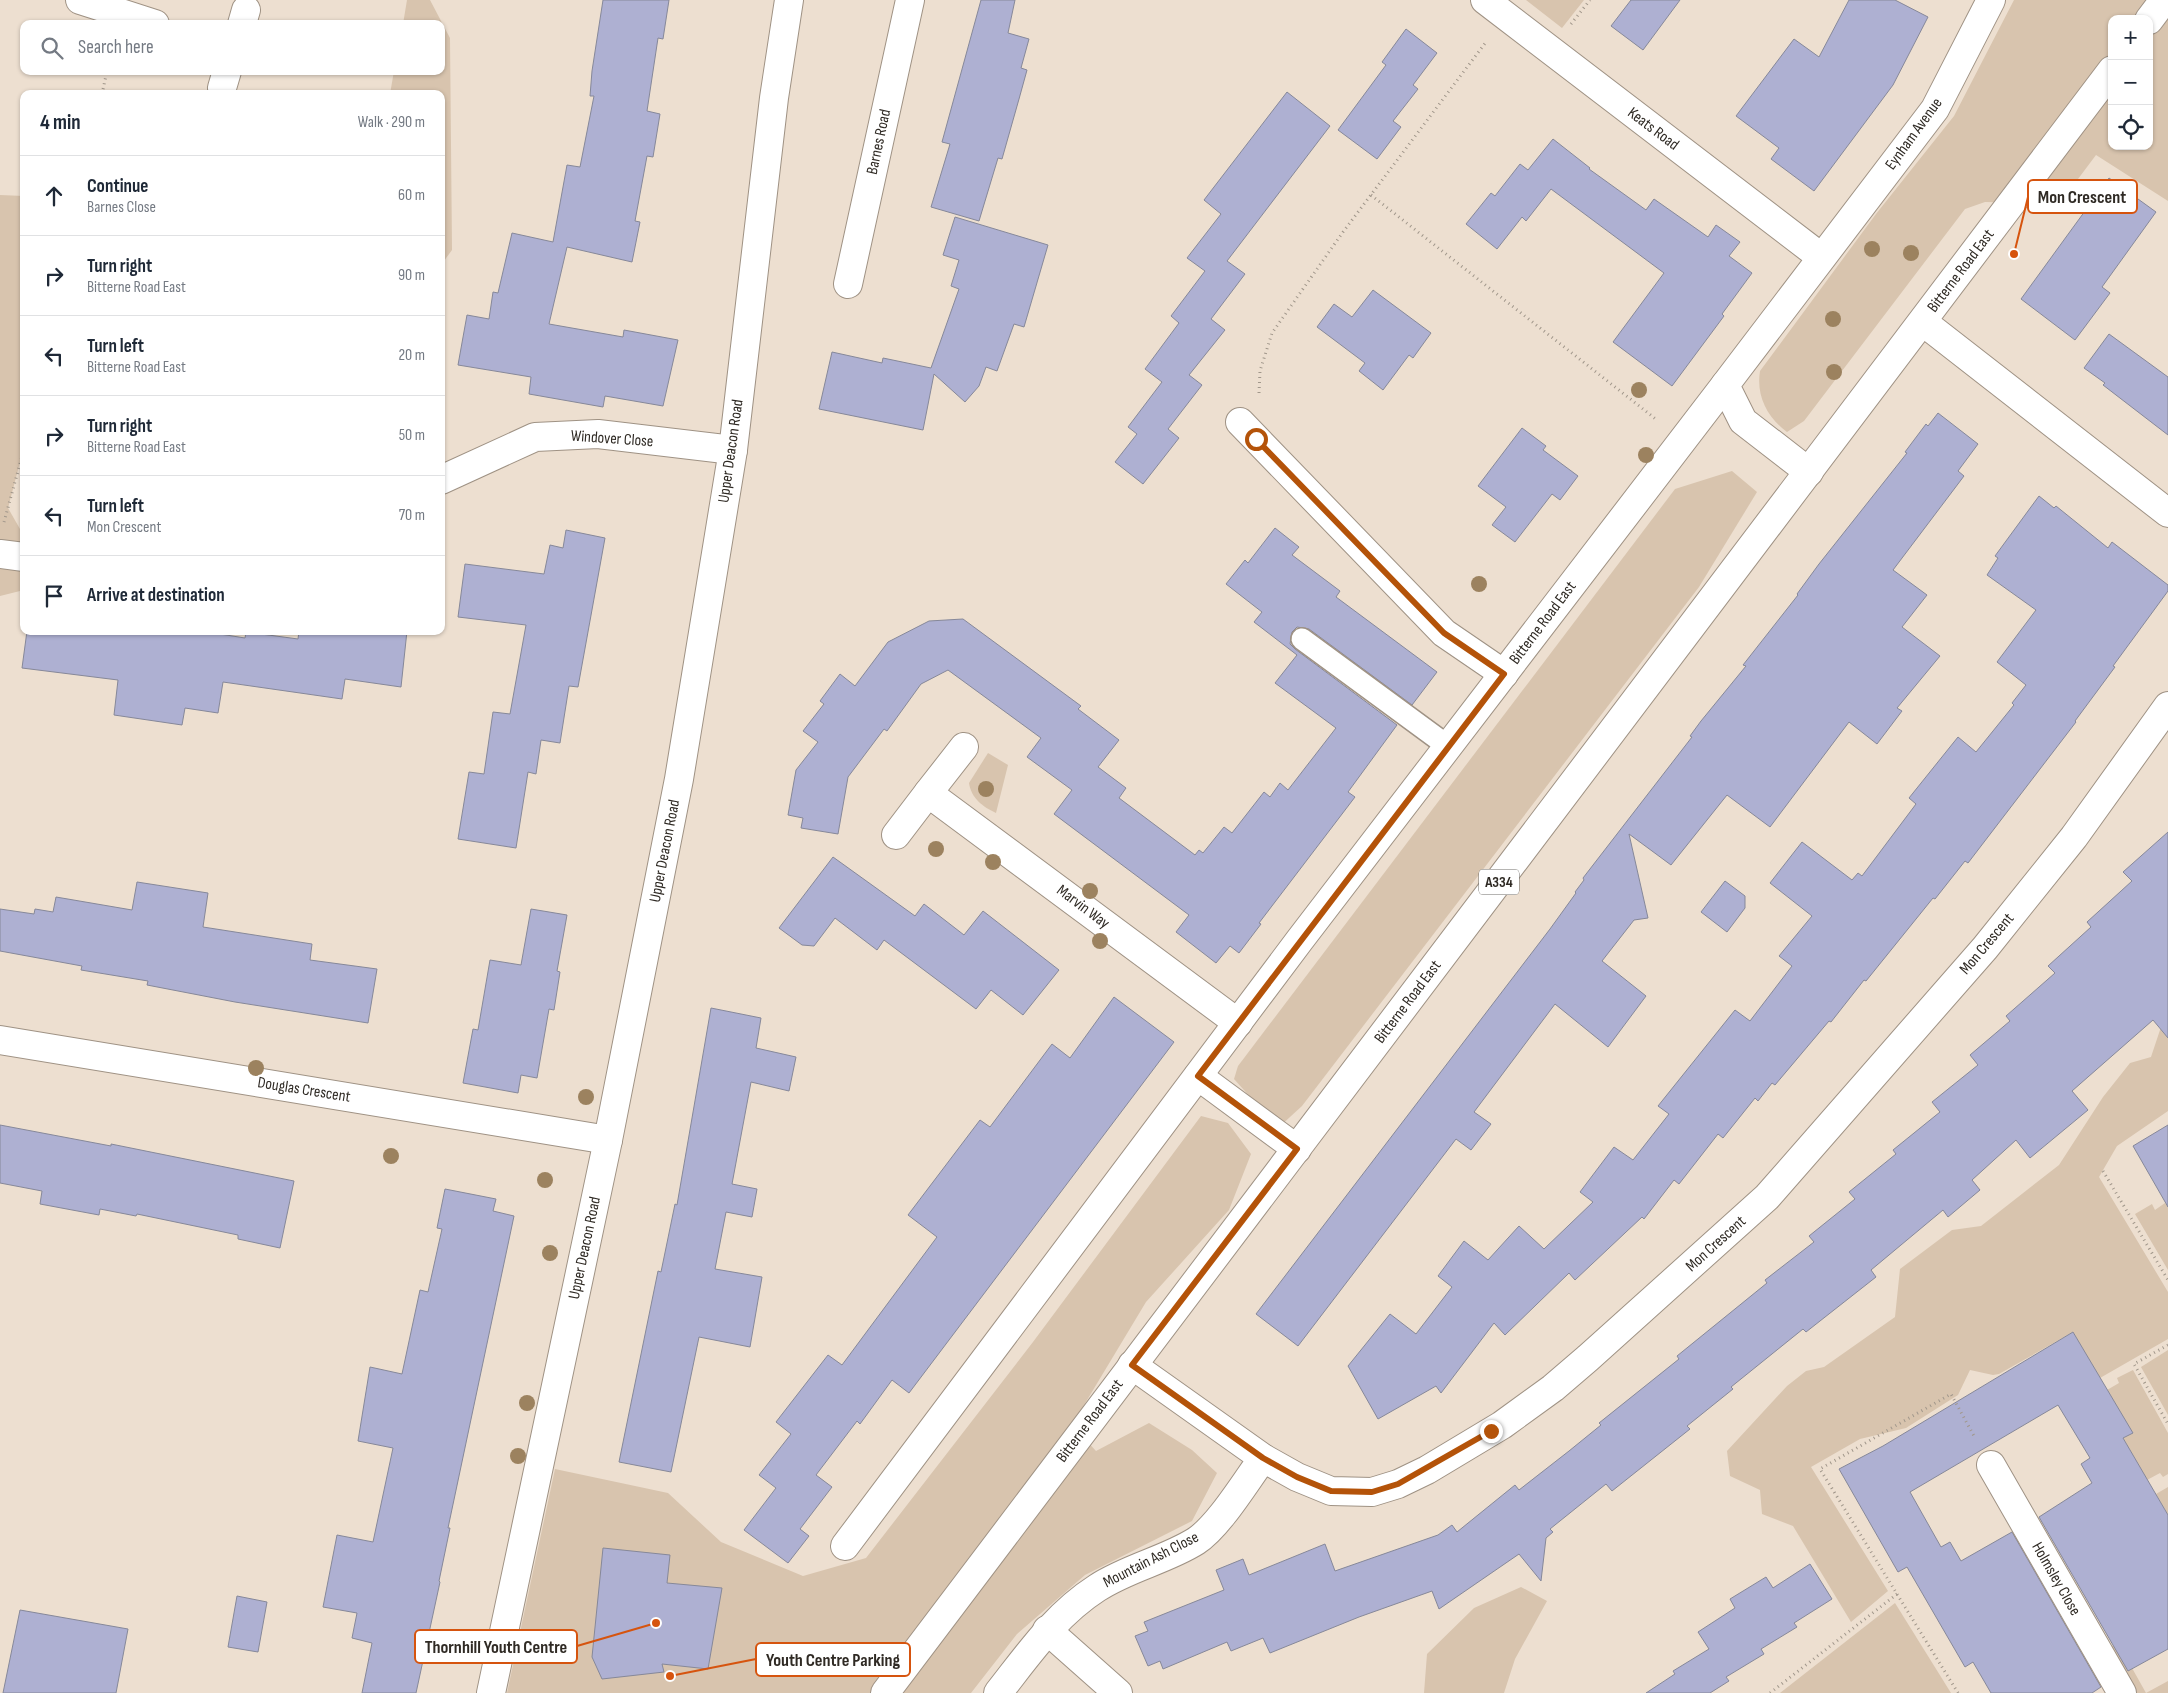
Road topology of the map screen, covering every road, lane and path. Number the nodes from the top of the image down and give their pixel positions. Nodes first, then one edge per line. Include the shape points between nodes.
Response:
1 (80, 0) edge
2 (789, 0) edge
3 (910, 0) edge
4 (1485, 0) edge
5 (1991, 0) edge
6 (2164, 0) edge
7 (2153, 15) edge
8 (1506, 16) junction
9 (142, 20) edge
10 (106, 75) edge
11 (2108, 75) edge
12 (103, 90) edge
13 (1371, 195) junction
14 (1821, 257) junction
15 (848, 284) dead end
16 (1923, 322) junction
17 (1725, 385) junction
18 (1248, 430) joint
19 (1683, 440) junction
20 (732, 450) junction
21 (20, 465) edge
22 (1809, 472) junction
23 (445, 478) edge
24 (2168, 513) edge
25 (1, 541) edge
26 (20, 555) edge
27 (1302, 639) dead end
28 (1504, 674) junction
29 (2168, 706) edge
30 (964, 747) dead end
31 (1449, 747) junction
32 (928, 793) junction
33 (896, 835) dead end
34 (1238, 1023) junction
35 (0, 1040) edge
36 (1198, 1076) junction
37 (608, 1140) junction
38 (1297, 1149) junction
39 (2103, 1171) dead end
40 (2168, 1280) edge
41 (2168, 1345) edge
42 (1132, 1365) junction
43 (2168, 1424) edge
44 (1263, 1458) junction
45 (1990, 1465) joint
46 (845, 1546) dead end
47 (1897, 1594) junction
48 (1047, 1630) junction
49 (491, 1693) edge
50 (885, 1693) edge
51 (998, 1693) edge
52 (1118, 1693) edge
53 (1770, 1693) edge
54 (1958, 1693) edge
55 (2122, 1693) edge

1 - 9 street
2 - 20 street, Upper Deacon Road via 774,98
3 - 15 street, Barnes Road
4 - 8 street, Keats Road
5 - 14 street, Eynham Avenue via 1935,110
6 - 7 street
8 - 13 path
8 - 14 street, Keats Road
10 - 12 path
11 - 16 street, Bitterne Road East / A334
13 - 18 path via 1272,333 1260,371
13 - 19 path
14 - 17 street, Bitterne Road East
16 - 22 street, Bitterne Road East / A334
16 - 24 street
17 - 19 street, Bitterne Road East
17 - 22 street via 1743,421
18 - 28 street via 1444,633
19 - 28 street, Bitterne Road East
20 - 23 street, Windover Close via 598,434 534,437
20 - 37 street, Upper Deacon Road via 679,779
21 - 25 path
22 - 38 street, Bitterne Road East / A334
25 - 26 street
27 - 31 lane
28 - 31 street, Bitterne Road East
29 - 44 street, Mon Crescent via 2074,838 1985,948 1776,1188 1553,1388 1502,1425 1427,1470 1372,1492 1331,1491
30 - 32 street
31 - 34 street, Bitterne Road East
32 - 33 street
32 - 34 street, Marvin Way
34 - 36 street, Bitterne Road East
35 - 37 street, Douglas Crescent
36 - 38 street
36 - 46 street, Bitterne Road East
37 - 49 street, Upper Deacon Road
38 - 42 street, Bitterne Road East / A334
39 - 40 path
41 - 43 path via 2134,1364
42 - 44 street, Mon Crescent
42 - 50 street, Bitterne Road East / A334
44 - 48 street, Mountain Ash Close via 1218,1518 1197,1540 1098,1587
45 - 47 path via 1951,1394 1820,1470
45 - 55 street, Holmsley Close
47 - 53 path
47 - 54 path
48 - 51 street, Mountain Ash Close
48 - 52 street

